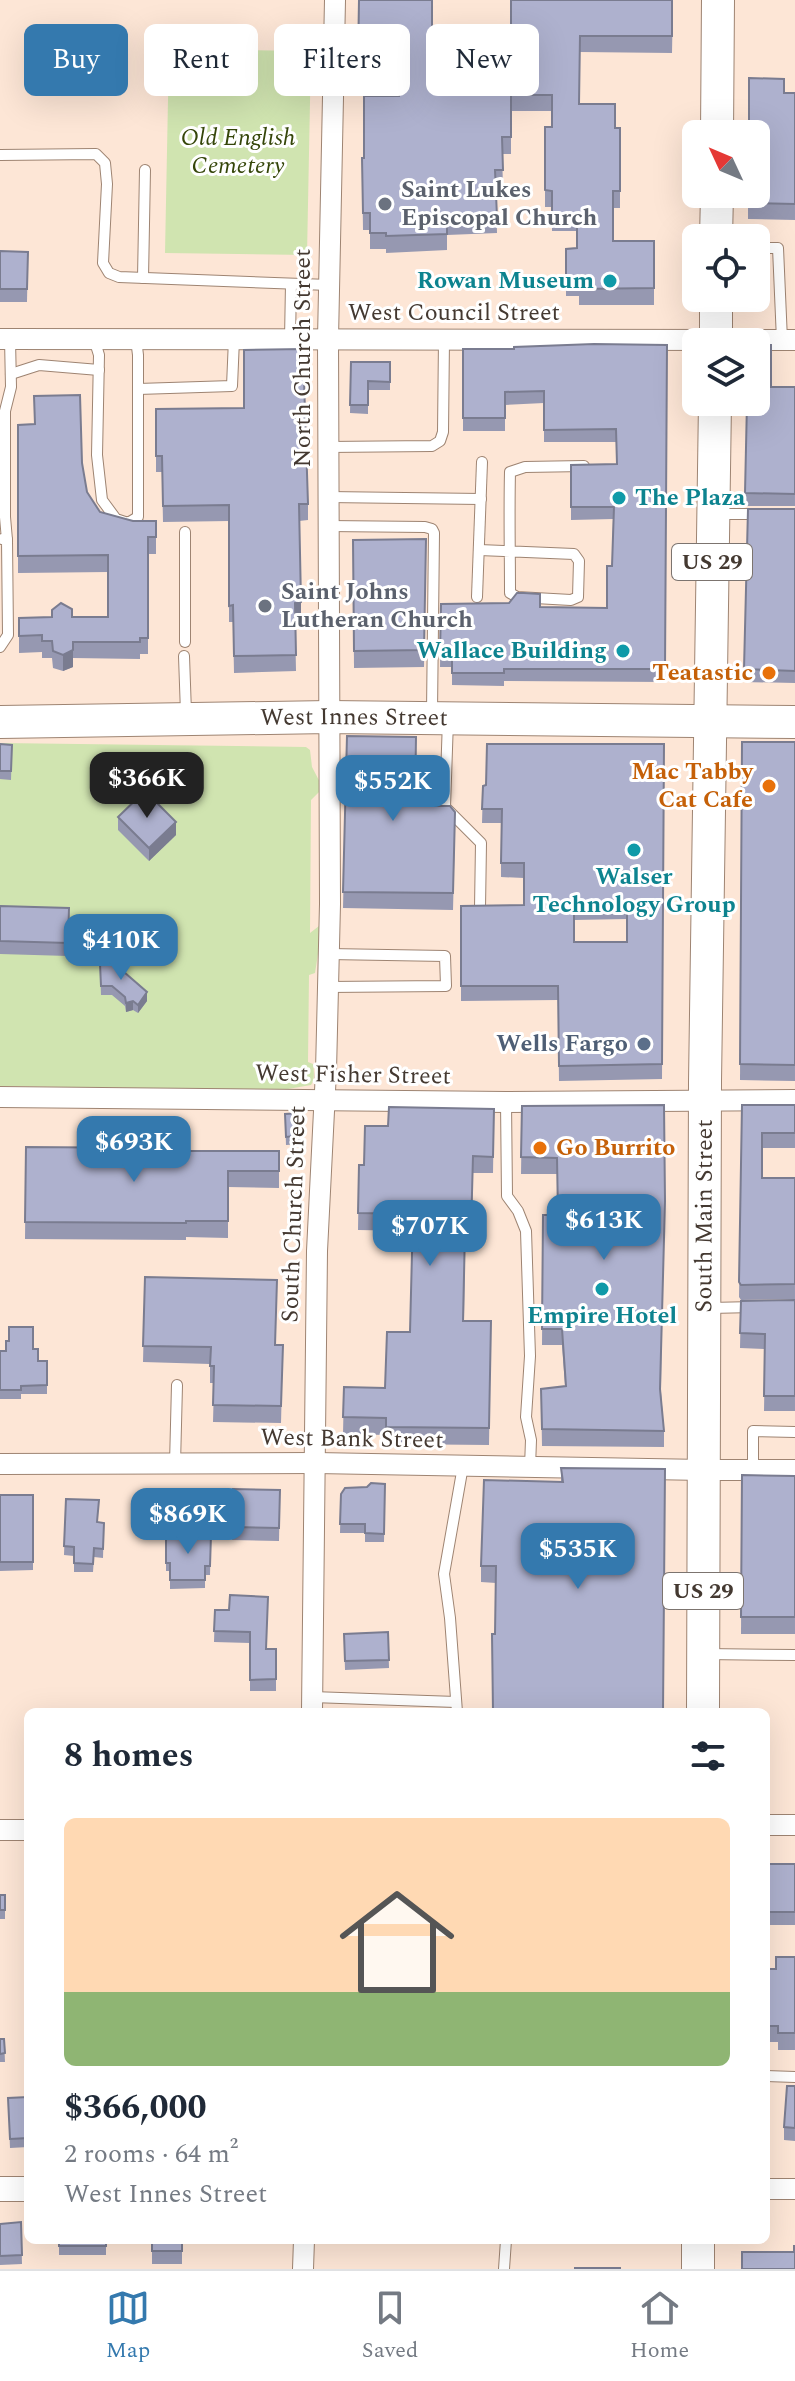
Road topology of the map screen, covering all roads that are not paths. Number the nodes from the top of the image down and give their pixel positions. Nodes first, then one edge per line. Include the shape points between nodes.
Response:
1 (335, 0) edge
2 (718, 0) edge
3 (717, 120) edge
4 (0, 155) edge
5 (145, 170) dead end
6 (770, 248) edge
7 (143, 278) junction
8 (291, 284) junction
9 (329, 285) junction
10 (5, 339) edge
11 (94, 339) junction
12 (136, 339) junction
13 (234, 339) junction
14 (290, 339) junction
15 (328, 339) junction
16 (444, 339) junction
17 (789, 340) edge
18 (682, 341) edge
19 (99, 370) junction
20 (11, 374) junction
21 (138, 389) junction
22 (715, 416) edge
23 (328, 447) junction
24 (482, 462) dead end
25 (594, 465) edge
26 (328, 497) junction
27 (481, 499) junction
28 (713, 514) junction
29 (768, 514) edge
30 (328, 526) junction
31 (185, 532) dead end
32 (4, 539) edge
33 (479, 550) junction
34 (510, 551) junction
35 (477, 597) dead end
36 (185, 642) dead end
37 (0, 647) edge
38 (184, 656) dead end
39 (329, 717) junction
40 (440, 718) junction
41 (186, 719) junction
42 (709, 721) junction
43 (0, 722) edge
44 (795, 722) edge
45 (480, 908) edge
46 (329, 954) junction
47 (328, 987) junction
48 (0, 1097) edge
49 (322, 1100) junction
50 (705, 1100) junction
51 (795, 1100) edge
52 (506, 1102) junction
53 (764, 1307) edge
54 (704, 1308) junction
55 (177, 1385) dead end
56 (795, 1432) edge
57 (316, 1463) junction
58 (0, 1464) edge
59 (175, 1464) junction
60 (463, 1466) junction
61 (530, 1467) junction
62 (704, 1470) junction
63 (753, 1470) junction
64 (795, 1470) edge
65 (703, 1654) junction
66 (795, 1655) edge
67 (312, 1705) edge
68 (457, 1707) edge
69 (703, 1708) edge
70 (770, 1825) edge
71 (795, 1825) edge
72 (0, 1830) edge
73 (24, 1830) edge
74 (770, 2076) edge
75 (795, 2077) edge
76 (0, 2189) edge
77 (24, 2189) edge
78 (770, 2189) edge
79 (795, 2189) edge
80 (304, 2244) edge
81 (506, 2244) edge
82 (698, 2244) edge
83 (303, 2269) edge
84 (504, 2269) edge
85 (698, 2269) edge

1 - 9 street, North Church Street
2 - 3 main road
4 - 7 lane via 96,154 105,163 107,184 103,263 119,277
5 - 7 lane
6 - 17 lane via 778,248
7 - 8 lane
8 - 9 lane
8 - 14 lane
9 - 15 street, North Church Street
10 - 11 street, West Council Street
10 - 20 lane
11 - 12 street, West Council Street
11 - 19 lane
12 - 13 street, West Council Street
12 - 21 lane
13 - 14 street, West Council Street
13 - 21 lane via 232,386
14 - 15 street, West Council Street
15 - 16 street, West Council Street
15 - 23 street, North Church Street
16 - 18 street, West Council Street
16 - 23 lane via 440,441 432,446
19 - 20 lane via 39,365
19 - 21 lane via 102,500 116,519 128,523 138,517
20 - 32 lane via 5,411
22 - 28 main road, US 29
23 - 26 street, North Church Street
24 - 27 lane
25 - 34 lane via 510,472
26 - 27 lane
26 - 30 street, North Church Street
27 - 33 lane
28 - 29 lane
28 - 42 main road, US 29
30 - 39 street, North Church Street
30 - 40 lane via 432,529
31 - 36 lane
32 - 37 lane via 8,635
33 - 34 lane
33 - 35 lane
34 - 34 lane via 574,554 579,561 578,597 510,593
38 - 41 lane
39 - 40 main road, West Innes Street
39 - 41 main road, West Innes Street
39 - 46 street, South Church Street
40 - 42 main road, West Innes Street
40 - 45 lane via 445,807 481,843
41 - 43 main road, West Innes Street
42 - 44 main road, West Innes Street
42 - 50 main road, South Main Street / US 29
46 - 47 street, South Church Street
46 - 47 lane via 445,956 446,986
47 - 49 street, South Church Street
48 - 49 street, West Fisher Street
49 - 52 street, West Fisher Street
49 - 57 street, South Church Street
50 - 51 street, West Fisher Street
50 - 52 street, West Fisher Street
50 - 54 main road, South Main Street / US 29
52 - 61 lane via 507,1196 526,1231
53 - 54 lane
54 - 62 main road, South Main Street / US 29
55 - 59 lane
56 - 63 lane via 753,1431
57 - 59 street, West Bank Street
57 - 60 street, West Bank Street
57 - 67 street, South Church Street
58 - 59 street, West Bank Street
60 - 61 street, West Bank Street
60 - 68 lane via 444,1574
61 - 62 street, West Bank Street
62 - 63 street, West Bank Street
62 - 65 main road, South Main Street / US 29
63 - 64 street, West Bank Street
65 - 66 lane
65 - 69 main road, South Main Street / US 29
67 - 68 lane
70 - 71 street
72 - 73 street
74 - 75 lane
76 - 77 street
78 - 79 street
80 - 83 street
81 - 84 lane
82 - 85 main road

